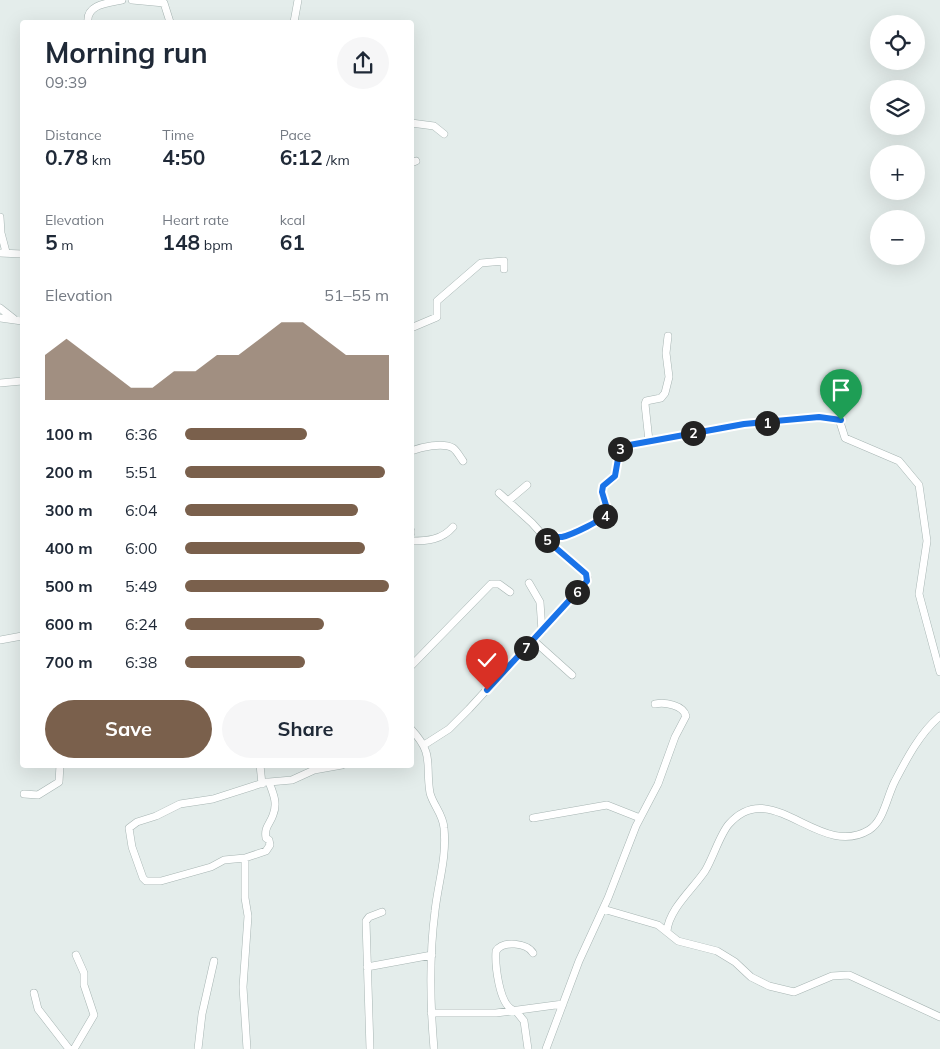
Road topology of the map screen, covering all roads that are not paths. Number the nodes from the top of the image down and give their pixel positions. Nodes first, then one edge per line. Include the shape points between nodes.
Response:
1 (119, 0) edge
2 (132, 0) edge
3 (298, 0) edge
4 (88, 20) edge
5 (169, 20) edge
6 (294, 20) edge
7 (414, 123) edge
8 (444, 134) dead end
9 (0, 217) edge
10 (3, 253) edge
11 (20, 254) edge
12 (504, 269) dead end
13 (0, 308) edge
14 (0, 318) edge
15 (14, 319) junction
16 (20, 320) edge
17 (414, 327) edge
18 (668, 336) dead end
19 (20, 381) edge
20 (0, 383) edge
21 (649, 441) junction
22 (414, 450) edge
23 (463, 461) dead end
24 (527, 485) dead end
25 (499, 493) dead end
26 (508, 501) junction
27 (452, 527) dead end
28 (542, 536) junction
29 (414, 541) edge
30 (528, 583) dead end
31 (510, 592) dead end
32 (542, 631) junction
33 (20, 636) edge
34 (0, 640) edge
35 (533, 640) junction
36 (414, 663) edge
37 (940, 672) edge
38 (572, 675) dead end
39 (655, 704) dead end
40 (940, 716) edge
41 (414, 738) edge
42 (424, 745) junction
43 (60, 768) edge
44 (261, 768) edge
45 (322, 768) edge
46 (265, 783) junction
47 (24, 794) dead end
48 (533, 818) dead end
49 (640, 818) junction
50 (245, 858) junction
51 (603, 909) junction
52 (382, 912) dead end
53 (669, 919) junction
54 (658, 925) junction
55 (667, 931) junction
56 (533, 953) dead end
57 (76, 955) dead end
58 (432, 955) junction
59 (214, 961) dead end
60 (367, 968) junction
61 (34, 993) dead end
62 (504, 1002) junction
63 (563, 1004) junction
64 (515, 1010) junction
65 (501, 1012) junction
66 (431, 1014) junction
67 (940, 1017) edge
68 (69, 1049) edge
69 (74, 1049) edge
70 (198, 1049) edge
71 (247, 1049) edge
72 (370, 1049) edge
73 (434, 1049) edge
74 (528, 1049) edge
75 (546, 1049) edge

1 - 4 street via 94,7
2 - 5 street via 164,3
3 - 6 street
7 - 8 street via 434,126
9 - 10 street
10 - 11 street
12 - 17 street via 504,261 481,263 436,301 438,317
13 - 15 street
14 - 15 street
15 - 16 street
18 - 21 street via 667,388 661,398 645,404
19 - 20 street
21 - 28 street via 628,444 620,450 615,476 602,489 608,512 605,517 563,536
21 - 37 street via 744,424 825,417 841,420 845,438 899,461 919,485 927,541 919,594
22 - 23 street via 449,446
24 - 26 street
25 - 26 street
26 - 28 street
27 - 29 street via 432,540
28 - 32 street via 588,579
30 - 32 street via 541,605
31 - 36 street via 499,584 491,584
32 - 35 street
33 - 34 street
35 - 38 street
35 - 42 street via 449,729
39 - 49 street via 679,707 686,716
40 - 53 street via 921,735 872,828 858,835 824,833 777,810 753,809 727,826 712,859
41 - 42 street
42 - 58 street via 428,756 430,791 444,827 443,873 435,912
43 - 47 street via 59,782 38,795
44 - 46 street
45 - 46 street via 292,780
46 - 50 street via 275,798 274,812 265,831 270,845 266,851
46 - 50 street via 214,799 180,804 130,828 132,847 146,881 161,881 211,867 224,860
48 - 49 street via 607,805
49 - 51 street
50 - 71 street via 248,916 243,986
51 - 54 street
51 - 63 street
52 - 60 street via 366,920
53 - 54 street
53 - 55 street
54 - 55 street
55 - 67 street via 678,941 717,951 751,977 769,986 794,992 832,976 849,975
56 - 62 street via 526,946 507,944 497,948 498,976
57 - 69 street via 94,1015
58 - 60 street
58 - 66 street
59 - 70 street
60 - 72 street
61 - 68 street via 38,1009
62 - 64 street
62 - 65 street
63 - 64 street
63 - 75 street
64 - 65 street
64 - 74 street via 524,1021
65 - 66 street
66 - 73 street

